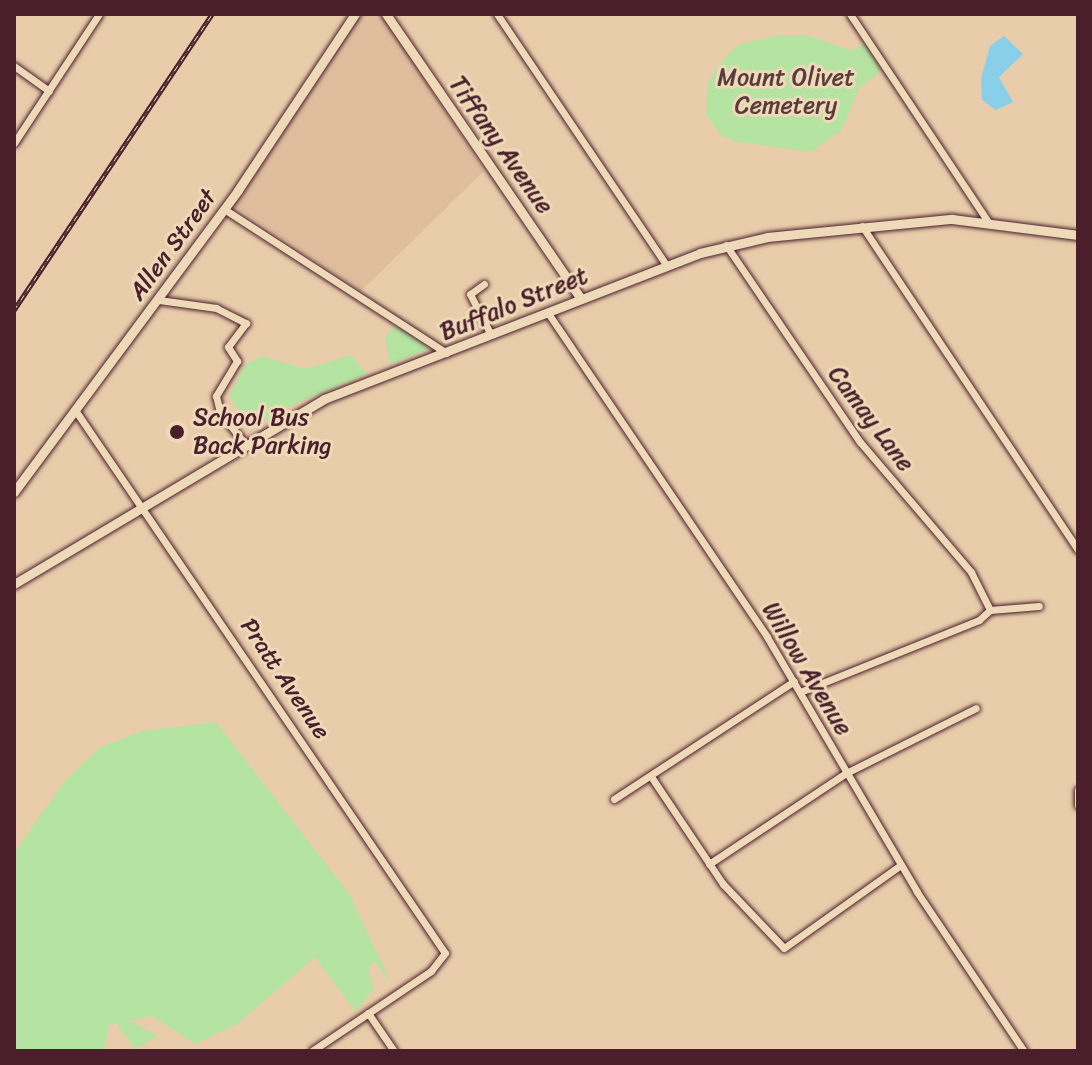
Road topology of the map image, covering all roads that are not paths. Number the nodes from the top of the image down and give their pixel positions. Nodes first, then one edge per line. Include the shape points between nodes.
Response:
1 (99, 14) edge
2 (355, 14) edge
3 (386, 14) edge
4 (497, 14) edge
5 (850, 14) edge
6 (14, 66) edge
7 (49, 91) junction
8 (14, 143) edge
9 (224, 209) junction
10 (988, 222) junction
11 (862, 226) junction
12 (1078, 235) edge
13 (726, 245) junction
14 (666, 265) junction
15 (484, 284) dead end
16 (581, 299) junction
17 (159, 300) junction
18 (548, 313) junction
19 (491, 335) junction
20 (447, 353) junction
21 (75, 410) junction
22 (245, 444) junction
23 (14, 492) edge
24 (144, 505) junction
25 (1078, 550) edge
26 (14, 584) edge
27 (1039, 606) dead end
28 (990, 610) junction
29 (794, 681) junction
30 (800, 692) junction
31 (976, 708) dead end
32 (846, 773) junction
33 (652, 778) junction
34 (1077, 791) edge
35 (614, 799) dead end
36 (1078, 805) edge
37 (709, 864) junction
38 (901, 865) junction
39 (368, 1013) junction
40 (312, 1051) edge
41 (394, 1051) edge
42 (1024, 1051) edge

1 - 7 street
2 - 9 street, Allen Street
3 - 16 street, Tiffany Avenue
4 - 14 street
5 - 10 street
6 - 7 street
7 - 8 street
9 - 17 street, Allen Street
9 - 20 street
10 - 11 street, Buffalo Street via 952,219
10 - 12 street, Buffalo Street
11 - 13 street, Buffalo Street
11 - 25 street
13 - 14 street, Buffalo Street
13 - 28 street, Camay Lane via 860,442 971,572
14 - 16 street, Buffalo Street
15 - 19 street via 470,294
16 - 18 street, Buffalo Street
17 - 21 street, Allen Street
17 - 22 street via 178,307 216,308 246,323 228,347 237,361 216,396 220,412
18 - 19 street, Buffalo Street
18 - 29 street, Willow Avenue
19 - 20 street, Buffalo Street
20 - 22 street, Buffalo Street via 324,399
21 - 23 street, Allen Street
21 - 24 street, Pratt Avenue
22 - 24 street, Buffalo Street
24 - 26 street, Buffalo Street
24 - 39 street, Pratt Avenue via 439,943 445,959
27 - 28 street
28 - 30 street via 979,620
29 - 30 street, Willow Avenue
29 - 33 street via 655,769
30 - 32 street, Willow Avenue
31 - 32 street
32 - 37 street
32 - 38 street, Willow Avenue
33 - 35 street
33 - 37 street
34 - 36 street
37 - 38 street via 779,944 788,947
38 - 42 street, Willow Avenue
39 - 40 street
39 - 41 street

